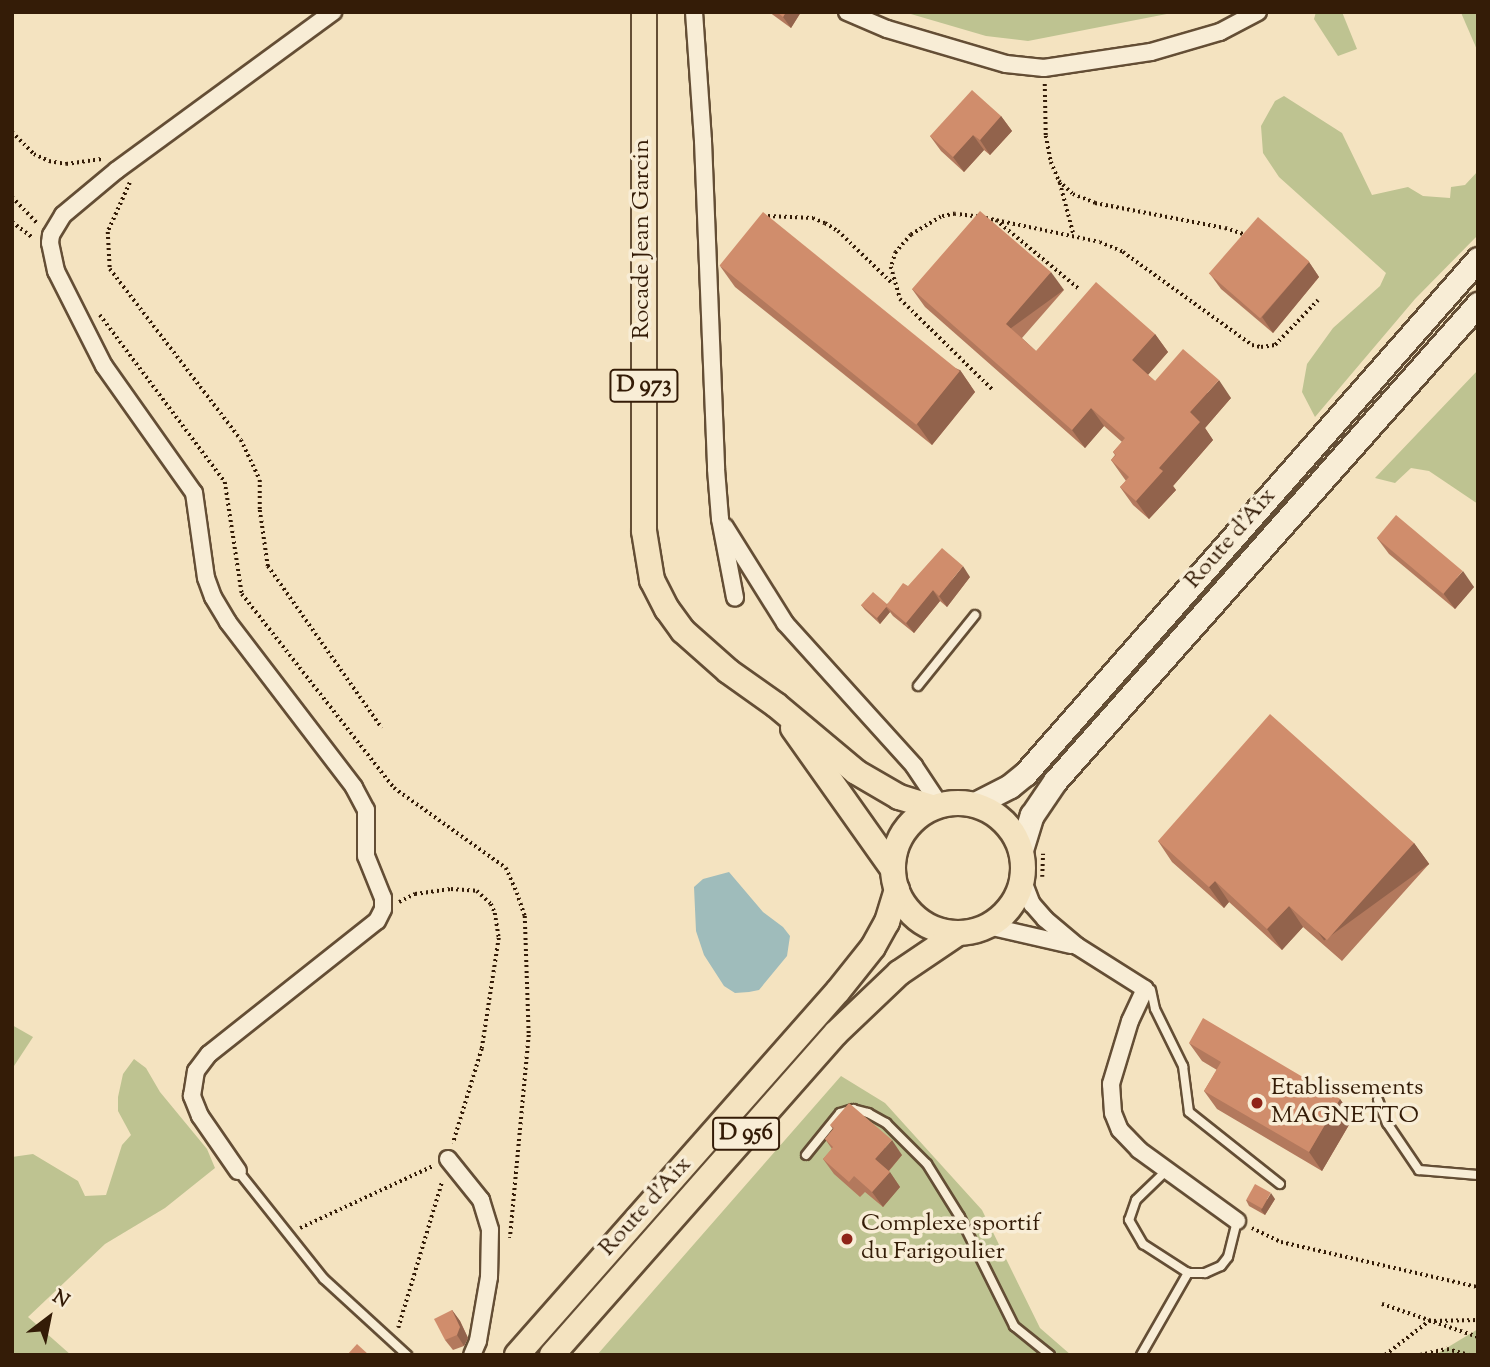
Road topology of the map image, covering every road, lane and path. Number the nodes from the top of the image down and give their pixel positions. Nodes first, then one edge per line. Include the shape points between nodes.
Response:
1 (333, 12) edge
2 (644, 12) edge
3 (694, 12) edge
4 (847, 12) edge
5 (1258, 12) edge
6 (1044, 68) junction
7 (12, 132) edge
8 (142, 152) junction
9 (108, 158) dead end
10 (1059, 181) junction
11 (12, 197) edge
12 (768, 216) edge
13 (995, 219) junction
14 (12, 222) edge
15 (1073, 236) junction
16 (1255, 238) edge
17 (50, 239) junction
18 (1478, 260) edge
19 (895, 286) junction
20 (1078, 288) dead end
21 (1318, 300) dead end
22 (1478, 304) edge
23 (993, 390) dead end
24 (720, 519) junction
25 (735, 598) dead end
26 (975, 615) dead end
27 (918, 686) dead end
28 (776, 705) junction
29 (382, 728) dead end
30 (975, 804) junction
31 (936, 806) junction
32 (1021, 850) junction
33 (895, 879) junction
34 (1023, 881) junction
35 (383, 909) junction
36 (988, 926) junction
37 (958, 933) junction
38 (1077, 946) junction
39 (1151, 990) dead end
40 (1378, 1100) dead end
41 (806, 1154) dead end
42 (448, 1159) junction
43 (1167, 1170) junction
44 (238, 1171) joint
45 (1478, 1175) edge
46 (1280, 1184) dead end
47 (1237, 1222) junction
48 (288, 1233) junction
49 (1188, 1273) junction
50 (1478, 1287) edge
51 (1382, 1304) dead end
52 (1478, 1320) edge
53 (1429, 1321) junction
54 (1478, 1337) edge
55 (394, 1340) junction
56 (407, 1355) edge
57 (472, 1355) edge
58 (517, 1355) edge
59 (552, 1355) edge
60 (1050, 1355) edge
61 (1141, 1355) edge
62 (1385, 1355) edge
63 (1420, 1355) edge
64 (1469, 1355) edge

1 - 8 street
2 - 28 main road, Rocade Jean Garcin / D 973 via 646,557 652,580 684,631 728,671
3 - 24 street, D 973
4 - 6 street via 887,29 1006,64
5 - 6 street via 1220,32 1151,52
6 - 10 path via 1046,136
7 - 9 path via 49,162
8 - 17 street via 63,215
8 - 29 path via 108,232 110,269 248,451 260,480 268,566
10 - 15 path
10 - 16 path via 1073,194 1095,203
11 - 17 path
12 - 19 path via 813,218 825,223
13 - 15 path
13 - 19 path via 955,214 940,217 911,235 891,267
13 - 20 path
14 - 17 path via 34,238
15 - 21 path via 1123,252 1261,348 1275,345
17 - 35 street via 55,271 104,366 194,493 213,597 362,800 366,856
18 - 30 main road, Route d'Aix via 1025,774
19 - 23 path via 908,307
22 - 32 main road, Route d'Aix via 1055,780 1032,815
24 - 25 street, D 973
24 - 31 street via 785,623 914,766
26 - 27 lane
28 - 31 main road, Rocade Jean Garcin / D 973 via 856,772 899,797
28 - 33 main road, Rocade Jean Garcin / D 973
30 - 31 main road
30 - 32 main road via 1004,821
31 - 33 main road via 903,832 894,853
32 - 34 main road
33 - 37 main road via 904,905 921,921
33 - 58 main road, Route d'Aix / D 956 via 887,922 873,947
34 - 36 main road via 1010,908
34 - 38 street via 1037,911
35 - 42 path via 415,894 451,889 477,891 495,913 499,938 482,1049
35 - 44 street via 369,928 209,1054 196,1071 192,1097
36 - 37 main road
36 - 38 street
37 - 59 main road, Route d'Aix / D 956 via 899,973 836,1033
38 - 43 street via 1145,989 1111,1084 1113,1113 1120,1130
39 - 46 lane via 1155,1009 1183,1066 1189,1112
40 - 45 lane via 1387,1123 1419,1170
41 - 60 lane via 840,1113 853,1109 868,1112 886,1123 927,1164 960,1217 1014,1326
42 - 48 path
42 - 55 path
42 - 57 street via 481,1200 490,1230 489,1277
43 - 47 street
43 - 49 lane via 1136,1200 1129,1220 1143,1244
44 - 48 lane
47 - 49 lane via 1228,1257 1221,1266 1205,1273
47 - 50 path via 1281,1242
48 - 55 lane via 337,1292
49 - 61 lane
51 - 53 path
52 - 53 path
53 - 54 path
53 - 62 path
55 - 56 lane
63 - 64 path via 1447,1349

